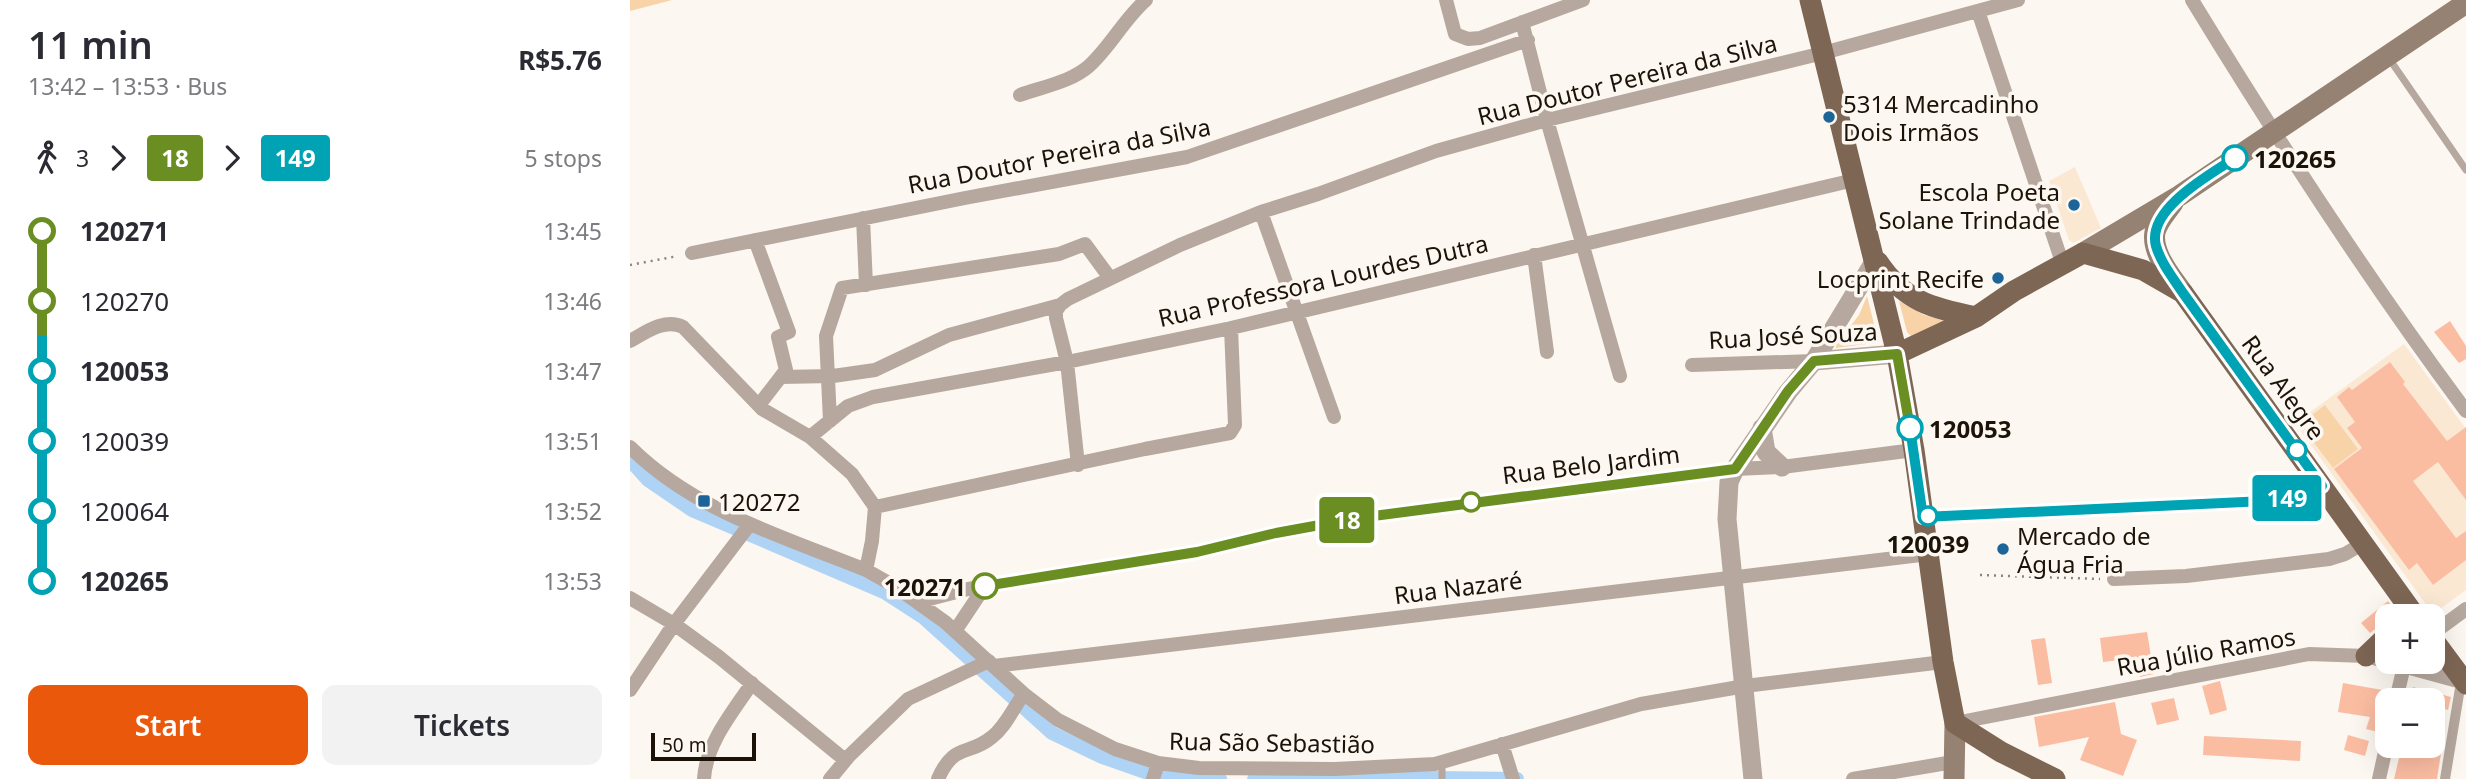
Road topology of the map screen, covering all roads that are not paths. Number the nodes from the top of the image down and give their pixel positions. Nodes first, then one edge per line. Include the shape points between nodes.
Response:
1 (1146, 0) edge
2 (1446, 0) edge
3 (1583, 0) edge
4 (1810, 0) edge
5 (2018, 0) edge
6 (2192, 0) edge
7 (1995, 3) edge
8 (2466, 3) edge
9 (1978, 11) junction
10 (1525, 31) junction
11 (1824, 53) junction
12 (2388, 57) junction
13 (1020, 95) dead end
14 (1547, 120) junction
15 (2272, 132) junction
16 (2466, 170) edge
17 (1854, 180) junction
18 (2179, 196) junction
19 (1261, 212) junction
20 (863, 218) junction
21 (755, 240) junction
22 (1582, 244) junction
23 (692, 253) road end
24 (2083, 253) junction
25 (1534, 255) junction
26 (1873, 257) junction
27 (2063, 265) junction
28 (1110, 278) junction
29 (866, 285) junction
30 (2183, 293) junction
31 (1058, 308) junction
32 (1295, 311) junction
33 (1976, 317) junction
34 (1231, 327) junction
35 (630, 341) edge
36 (1547, 352) dead end
37 (1897, 354) junction
38 (1814, 361) junction
39 (1067, 362) junction
40 (1692, 365) dead end
41 (827, 376) junction
42 (1620, 376) dead end
43 (781, 377) junction
44 (759, 405) junction
45 (2466, 411) edge
46 (1334, 417) dead end
47 (830, 421) junction
48 (1762, 428) junction
49 (810, 437) junction
50 (630, 447) edge
51 (1914, 450) junction
52 (1078, 465) junction
53 (1782, 467) junction
54 (1735, 469) junction
55 (2322, 486) junction
56 (875, 507) junction
57 (1923, 517) junction
58 (746, 530) junction
59 (2362, 544) junction
60 (1929, 554) junction
61 (866, 570) junction
62 (1734, 579) junction
63 (2114, 579) road end
64 (985, 586) junction
65 (630, 598) edge
66 (918, 602) junction
67 (2404, 604) edge
68 (2466, 609) edge
69 (674, 624) junction
70 (2445, 626) edge
71 (955, 631) junction
72 (2375, 647) edge
73 (2445, 655) edge
74 (2365, 656) junction
75 (2375, 659) edge
76 (991, 663) junction
77 (1943, 663) junction
78 (2432, 674) edge
79 (752, 683) junction
80 (2464, 683) edge
81 (1745, 686) junction
82 (630, 690) edge
83 (1019, 701) junction
84 (1955, 723) junction
85 (1502, 744) junction
86 (2384, 758) edge
87 (845, 760) junction
88 (1442, 762) junction
89 (1155, 770) edge
90 (1954, 771) edge
91 (1236, 774) edge
92 (1291, 774) edge
93 (1344, 774) edge
94 (1513, 776) edge
95 (704, 779) edge
96 (830, 779) edge
97 (938, 779) edge
98 (1442, 779) edge
99 (1753, 779) edge
100 (1853, 779) edge
101 (2056, 779) edge
102 (2379, 779) edge
103 (2445, 779) edge

1 - 13 street via 1089,66
2 - 10 street via 1455,34 1461,38
3 - 10 street
4 - 11 main road
5 - 7 street, Rua Doutor Pereira da Silva
6 - 15 street
7 - 9 street, Rua Doutor Pereira da Silva
8 - 12 main road
9 - 11 street, Rua Doutor Pereira da Silva
9 - 27 street
10 - 14 street
10 - 20 street, Rua Doutor Pereira da Silva via 1187,157
11 - 14 street, Rua Doutor Pereira da Silva
11 - 17 main road
12 - 15 main road
12 - 16 lane
14 - 19 street, Rua Doutor Pereira da Silva via 1436,151
14 - 22 street
15 - 18 main road
15 - 45 street
17 - 22 street, Rua Professora Lourdes Dutra
17 - 26 main road
18 - 24 main road
18 - 30 main road, Rua Alegre via 2159,223 2155,237 2160,256
19 - 28 street, Rua Doutor Pereira da Silva
19 - 32 street
20 - 21 street, Rua Doutor Pereira da Silva
20 - 29 street
21 - 23 street, Rua Doutor Pereira da Silva
21 - 43 street via 789,332 778,337 786,370
22 - 25 street, Rua Professora Lourdes Dutra
22 - 42 street
24 - 27 main road
24 - 30 main road, Rua Alegre via 2143,270
25 - 32 street, Rua Professora Lourdes Dutra
25 - 36 street
26 - 33 main road via 1890,281 1908,295
26 - 37 main road
26 - 38 street
27 - 33 main road
28 - 29 street via 1085,244 1059,254
28 - 31 street, Rua Doutor Pereira da Silva
29 - 41 street via 842,288 826,336
30 - 55 main road, Rua Alegre
31 - 39 street via 1056,318
31 - 41 street, Rua Doutor Pereira da Silva via 949,335 875,370
32 - 34 street, Rua Professora Lourdes Dutra
32 - 46 street
33 - 37 main road
34 - 39 street, Rua Professora Lourdes Dutra
34 - 52 street via 1234,429 1223,436
35 - 44 street via 655,326 677,324
37 - 38 street, Rua José Souza
37 - 51 main road
38 - 40 street, Rua José Souza
38 - 48 street
39 - 47 street, Rua Professora Lourdes Dutra via 873,397 848,406
39 - 52 street
41 - 43 street, Rua Doutor Pereira da Silva
41 - 47 street
43 - 44 street
44 - 49 street
47 - 49 street, Rua Professora Lourdes Dutra
48 - 53 street via 1766,453
48 - 54 street
49 - 56 street via 852,474
50 - 58 street, Rua São Sebastião via 686,492
51 - 53 street, Rua Belo Jardim
51 - 57 main road
52 - 56 street
53 - 54 street, Rua Belo Jardim
54 - 62 street via 1727,499
54 - 64 street, Rua Belo Jardim via 1358,518 1197,552
55 - 57 street via 2265,501
55 - 59 main road, Rua Alegre
56 - 61 street
57 - 60 main road
58 - 61 street, Rua São Sebastião
58 - 69 street
59 - 63 street via 2329,559 2186,576
59 - 67 main road, Rua Alegre
60 - 62 street, Rua Nazaré
60 - 77 main road
61 - 66 street, Rua São Sebastião
62 - 76 street, Rua Nazaré
62 - 81 street
64 - 66 street, Rua Belo Jardim
64 - 71 street
65 - 69 street
66 - 71 street, Rua São Sebastião
68 - 70 street
69 - 79 street
69 - 82 street
71 - 76 street, Rua São Sebastião
72 - 74 main road
73 - 80 main road
74 - 75 street, Rua Júlio Ramos
74 - 84 street, Rua Júlio Ramos via 2309,654
76 - 83 street, Rua São Sebastião
76 - 87 street, Rua Nazaré via 908,699
77 - 81 street, Rua São Sebastião
77 - 84 main road
78 - 80 street, Rua Júlio Ramos
79 - 87 street
79 - 95 street via 707,758
80 - 103 street
81 - 85 street, Rua São Sebastião via 1641,704
81 - 99 street
83 - 89 street, Rua São Sebastião
83 - 97 street via 1001,729 990,739 954,754
84 - 90 main road
84 - 101 main road
85 - 88 street, Rua São Sebastião
85 - 94 street
86 - 102 street
87 - 96 street, Rua Nazaré
88 - 93 street, Rua São Sebastião
88 - 98 lane
89 - 91 street, Rua São Sebastião via 1199,768
90 - 100 street
91 - 92 street, Rua São Sebastião
92 - 93 street, Rua São Sebastião

